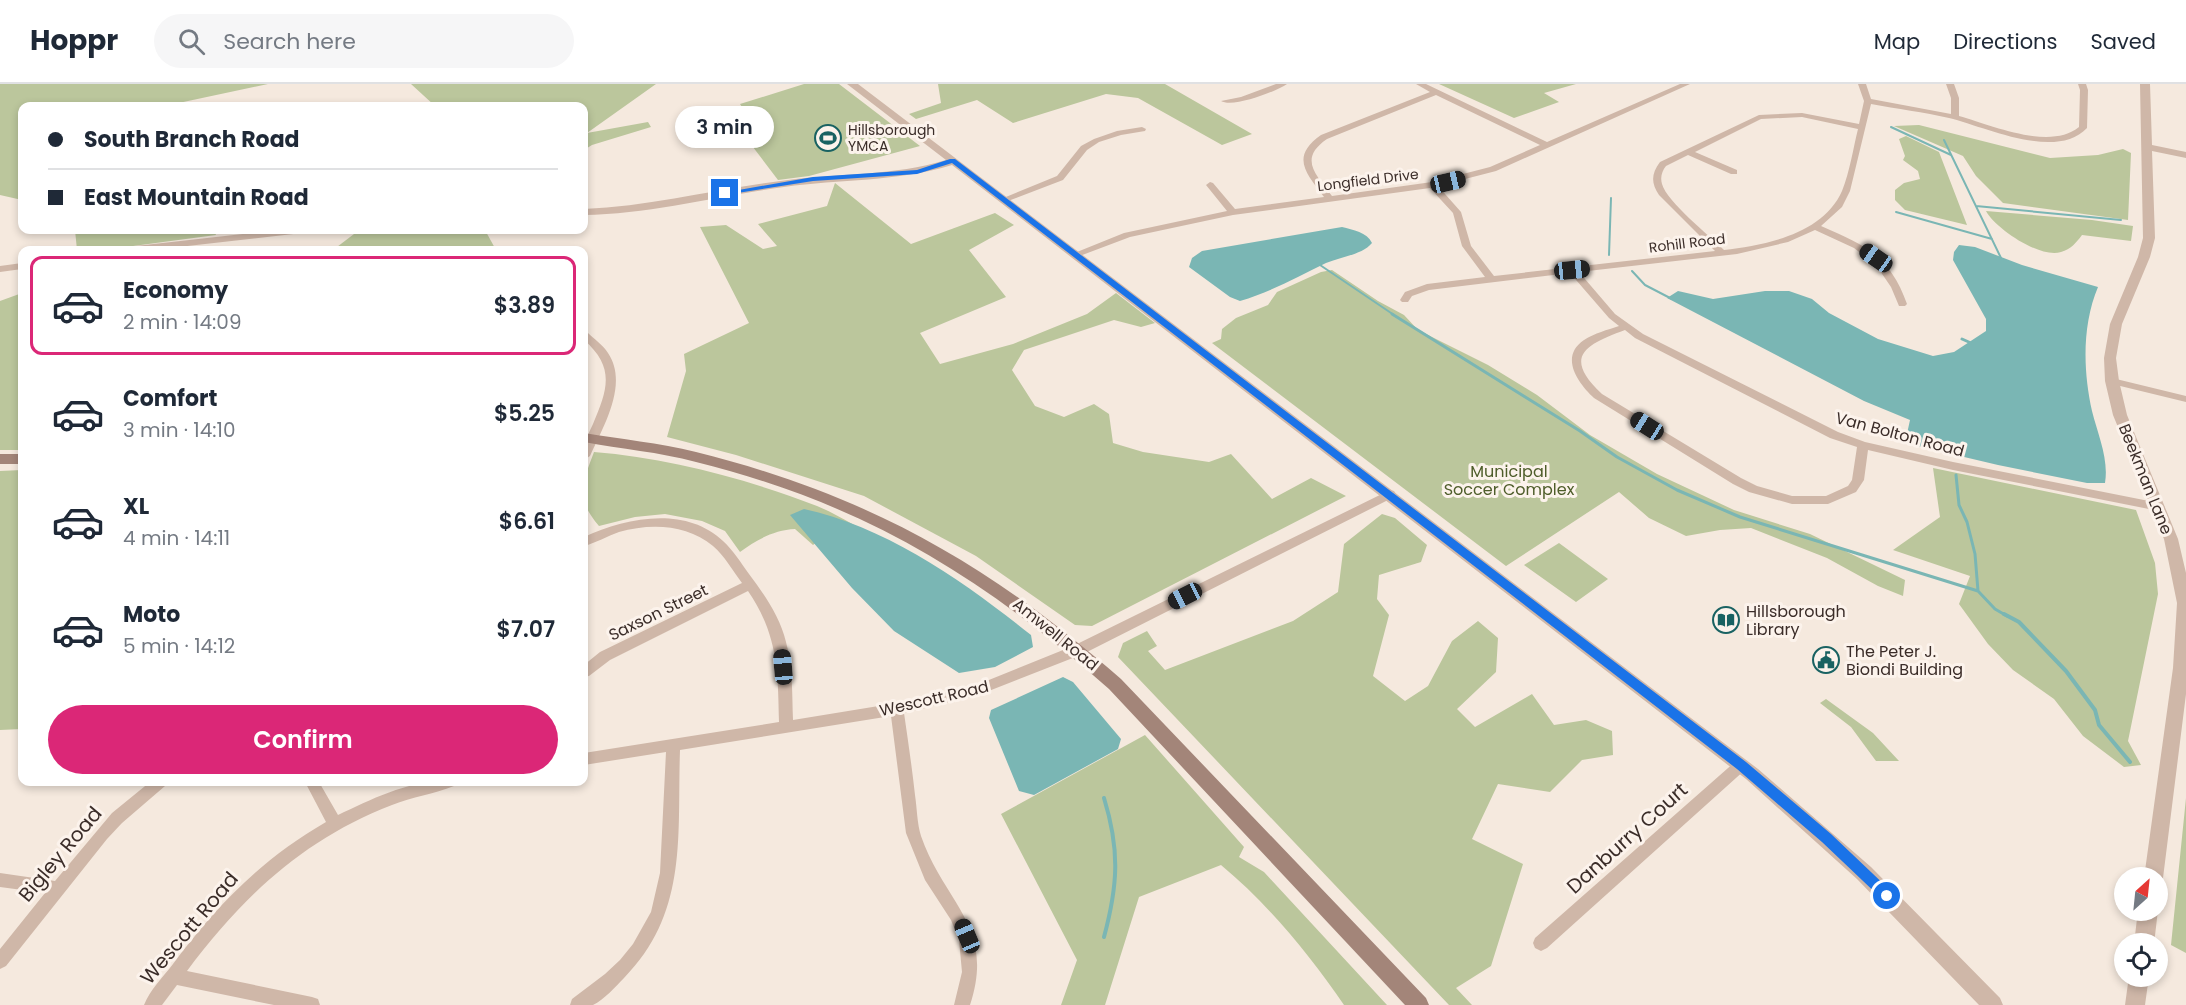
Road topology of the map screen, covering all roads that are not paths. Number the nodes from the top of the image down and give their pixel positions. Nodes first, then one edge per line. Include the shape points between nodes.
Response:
1 (852, 84) edge
2 (1283, 84) edge
3 (1420, 84) edge
4 (1686, 84) edge
5 (1862, 84) edge
6 (1950, 84) edge
7 (2082, 84) edge
8 (2145, 84) edge
9 (1437, 92) junction
10 (1225, 101) dead end
11 (1869, 101) junction
12 (1955, 117) junction
13 (1862, 127) junction
14 (1142, 129) dead end
15 (1546, 145) junction
16 (2147, 150) junction
17 (1687, 151) junction
18 (2186, 155) edge
19 (952, 160) junction
20 (2186, 161) edge
21 (1734, 172) dead end
22 (1210, 185) dead end
23 (1432, 185) junction
24 (1329, 198) junction
25 (1005, 199) junction
26 (588, 212) edge
27 (1233, 212) junction
28 (1814, 226) junction
29 (267, 234) edge
30 (162, 246) edge
31 (1722, 253) junction
32 (1077, 254) junction
33 (18, 267) edge
34 (0, 269) edge
35 (1572, 270) junction
36 (1490, 278) junction
37 (1405, 300) dead end
38 (1902, 304) dead end
39 (1625, 327) junction
40 (588, 339) edge
41 (2112, 381) junction
42 (2186, 399) edge
43 (588, 436) edge
44 (588, 438) edge
45 (1863, 445) junction
46 (0, 459) edge
47 (18, 459) edge
48 (1390, 494) junction
49 (2159, 507) junction
50 (588, 536) edge
51 (749, 585) junction
52 (1078, 650) junction
53 (2183, 668) edge
54 (588, 669) edge
55 (897, 708) junction
56 (786, 726) junction
57 (673, 745) junction
58 (588, 758) edge
59 (1742, 765) junction
60 (155, 786) edge
61 (314, 786) edge
62 (434, 786) edge
63 (334, 823) junction
64 (2155, 867) edge
65 (0, 880) edge
66 (58, 888) junction
67 (1541, 943) dead end
68 (0, 962) edge
69 (174, 976) junction
70 (2137, 987) edge
71 (152, 1005) edge
72 (312, 1005) edge
73 (578, 1005) edge
74 (962, 1005) edge
75 (1419, 1005) edge
76 (1993, 1005) edge
77 (2135, 1005) edge

1 - 19 street
2 - 10 street
3 - 9 street
4 - 15 street, Longfield Drive
5 - 11 street
6 - 12 street
7 - 12 street via 2083,128 2073,136 2025,136
8 - 16 street, Beekman Lane
9 - 15 street
9 - 24 street via 1324,137 1312,146 1306,158 1309,171
11 - 12 street
11 - 13 street, Rohill Road
13 - 17 street via 1802,116 1768,115 1751,119
13 - 28 street, Rohill Road via 1843,197
14 - 25 street via 1129,130 1084,148 1060,178
15 - 23 street, Longfield Drive via 1479,174
16 - 18 street
16 - 20 street
16 - 41 street, Beekman Lane via 2149,238 2116,324 2110,358
17 - 21 street
17 - 31 street via 1669,159 1659,169 1658,186
19 - 25 street
19 - 26 street via 917,172 813,179 632,210
22 - 27 street
23 - 24 street, Longfield Drive
23 - 36 street via 1457,212 1467,246
24 - 27 street, Longfield Drive
25 - 32 street
27 - 32 street, Longfield Drive via 1127,235
28 - 31 street, Rohill Road via 1774,242
28 - 38 street via 1876,258 1894,279
29 - 30 street
31 - 35 street, Rohill Road
32 - 48 street
33 - 34 street
35 - 36 street, Rohill Road
35 - 39 street, Van Bolton Road
36 - 37 street, Rohill Road via 1427,287 1408,294
39 - 45 street, Van Bolton Road via 1815,427
39 - 45 street via 1580,350 1576,366 1583,382 1598,396 1754,489 1792,500 1820,501 1842,495 1858,480
40 - 43 street via 604,354 613,380 609,397
41 - 42 street
41 - 49 street, Beekman Lane via 2126,432
44 - 52 main road, Amwell Road via 667,450 736,467 854,508 980,575
45 - 49 street, Van Bolton Road
46 - 47 main road
48 - 52 street, Wescott Road
48 - 59 street
49 - 53 street, Beekman Lane via 2176,558 2185,603
50 - 51 street via 654,522 685,525 719,544
51 - 54 street, Saxson Street via 605,656
51 - 56 street via 769,615 781,648
52 - 55 street, Wescott Road via 976,691
52 - 75 main road, Amwell Road via 1140,709
53 - 64 street, Beekman Lane
55 - 56 street, Wescott Road
55 - 74 street via 913,833 920,853 967,936 971,970
56 - 57 street, Wescott Road
57 - 58 street, Wescott Road
57 - 73 street via 667,890 661,909 631,960
59 - 67 street, Danburry Court
59 - 76 street via 1864,873
60 - 66 street, Bigley Road via 117,818
61 - 63 street
62 - 63 street, Wescott Road via 393,797
63 - 69 street, Wescott Road via 278,861 240,896
65 - 66 street
66 - 68 street, Bigley Road
69 - 71 street, Wescott Road
69 - 72 street
70 - 77 street

